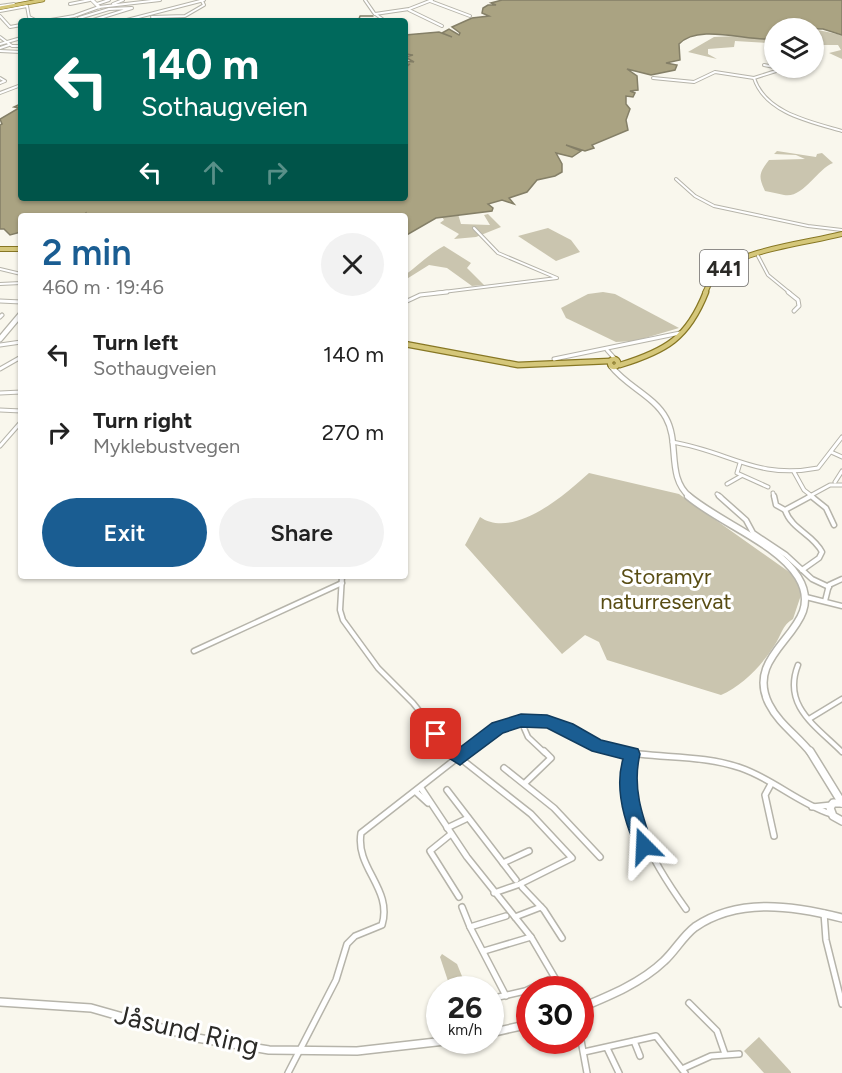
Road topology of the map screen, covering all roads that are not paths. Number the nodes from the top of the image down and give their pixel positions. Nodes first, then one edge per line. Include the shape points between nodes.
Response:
1 (9, 0) edge
2 (43, 0) edge
3 (91, 0) edge
4 (110, 0) edge
5 (123, 0) edge
6 (158, 0) edge
7 (203, 0) edge
8 (365, 0) edge
9 (431, 0) edge
10 (0, 1) edge
11 (145, 1) edge
12 (14, 4) dead end
13 (70, 4) dead end
14 (9, 5) junction
15 (98, 5) junction
16 (129, 5) junction
17 (110, 6) junction
18 (0, 8) edge
19 (408, 9) junction
20 (426, 12) dead end
21 (147, 14) junction
22 (375, 14) junction
23 (419, 14) junction
24 (0, 16) edge
25 (75, 16) junction
26 (185, 16) joint
27 (470, 16) dead end
28 (67, 17) joint
29 (30, 18) edge
30 (62, 18) edge
31 (79, 18) joint
32 (100, 18) edge
33 (133, 18) edge
34 (151, 18) edge
35 (163, 18) edge
36 (381, 18) edge
37 (440, 19) dead end
38 (434, 21) junction
39 (18, 26) edge
40 (442, 26) dead end
41 (0, 37) edge
42 (18, 39) edge
43 (5, 43) junction
44 (9, 45) junction
45 (18, 46) edge
46 (1, 47) edge
47 (7, 50) dead end
48 (18, 51) edge
49 (764, 73) edge
50 (0, 78) edge
51 (653, 78) dead end
52 (754, 78) junction
53 (0, 83) edge
54 (18, 86) edge
55 (0, 93) edge
56 (842, 131) edge
57 (676, 179) dead end
58 (474, 228) dead end
59 (842, 230) edge
60 (842, 234) edge
61 (0, 249) edge
62 (18, 249) edge
63 (758, 256) junction
64 (0, 269) edge
65 (18, 273) edge
66 (18, 283) edge
67 (0, 284) edge
68 (0, 301) edge
69 (408, 301) edge
70 (18, 302) edge
71 (794, 312) dead end
72 (18, 318) edge
73 (680, 333) dead end
74 (0, 339) edge
75 (18, 343) edge
76 (408, 345) edge
77 (1, 347) edge
78 (608, 351) junction
79 (554, 358) dead end
80 (18, 359) edge
81 (614, 363) junction
82 (0, 369) edge
83 (18, 392) edge
84 (0, 393) edge
85 (0, 410) edge
86 (18, 411) edge
87 (18, 425) edge
88 (842, 437) edge
89 (671, 442) junction
90 (0, 446) edge
91 (831, 452) junction
92 (842, 457) edge
93 (740, 463) junction
94 (842, 471) edge
95 (794, 472) junction
96 (741, 476) junction
97 (835, 482) dead end
98 (727, 484) dead end
99 (842, 485) edge
100 (768, 488) dead end
101 (773, 493) dead end
102 (717, 494) dead end
103 (812, 495) junction
104 (786, 510) junction
105 (834, 525) dead end
106 (802, 570) junction
107 (342, 579) edge
108 (842, 579) edge
109 (342, 583) junction
110 (829, 587) junction
111 (806, 597) junction
112 (825, 601) junction
113 (842, 606) edge
114 (194, 651) dead end
115 (798, 665) dead end
116 (842, 699) edge
117 (809, 719) junction
118 (521, 721) junction
119 (841, 748) edge
120 (625, 753) junction
121 (632, 754) junction
122 (460, 758) junction
123 (504, 768) dead end
124 (628, 770) junction
125 (525, 784) junction
126 (771, 784) junction
127 (829, 784) junction
128 (421, 788) junction
129 (447, 790) dead end
130 (416, 792) junction
131 (842, 803) edge
132 (832, 804) junction
133 (431, 805) junction
134 (808, 807) junction
135 (468, 818) junction
136 (838, 820) edge
137 (447, 828) junction
138 (451, 834) junction
139 (774, 836) dead end
140 (529, 851) dead end
141 (600, 857) dead end
142 (503, 863) junction
143 (516, 880) dead end
144 (522, 887) dead end
145 (494, 893) junction
146 (459, 897) dead end
147 (462, 907) dead end
148 (541, 907) junction
149 (686, 909) dead end
150 (828, 913) junction
151 (506, 916) dead end
152 (842, 916) edge
153 (515, 917) junction
154 (470, 927) junction
155 (531, 937) junction
156 (562, 938) dead end
157 (484, 951) junction
158 (554, 976) edge
159 (516, 994) edge
160 (506, 996) joint
161 (594, 1001) edge
162 (0, 1002) edge
163 (689, 1003) dead end
164 (842, 1004) edge
165 (634, 1041) junction
166 (426, 1044) edge
167 (607, 1048) junction
168 (594, 1050) edge
169 (299, 1052) junction
170 (584, 1054) edge
171 (725, 1054) junction
172 (739, 1054) dead end
173 (640, 1056) dead end
174 (684, 1071) edge
175 (288, 1073) edge
176 (587, 1073) edge
177 (619, 1073) edge

1 - 14 street
2 - 18 main road
3 - 13 street
3 - 15 street
4 - 15 street
5 - 17 street
6 - 11 street
7 - 21 street
7 - 26 street via 204,5
8 - 22 street
9 - 19 street
9 - 27 street
10 - 18 street
11 - 16 street
12 - 14 street
14 - 18 street
15 - 17 street
15 - 25 street
16 - 17 street
16 - 31 street
16 - 32 street via 132,9
18 - 29 street via 28,6
19 - 22 street
19 - 23 street
20 - 23 street
21 - 33 street
21 - 34 street
22 - 36 street
23 - 38 street
24 - 39 street via 10,27
25 - 28 street
25 - 31 street
26 - 35 street
28 - 30 street
37 - 38 street
38 - 40 street
41 - 43 street
42 - 43 street
43 - 44 street
43 - 46 street
44 - 45 street
44 - 46 street
46 - 47 street
46 - 48 street
49 - 52 street
50 - 53 street via 5,81
51 - 52 street via 694,82 716,72
52 - 56 street via 761,95 790,115
54 - 55 street
57 - 59 street via 714,206
58 - 69 street via 498,254 557,277
60 - 63 main road, 441
61 - 62 main road
63 - 71 street via 768,275 798,300
63 - 81 main road, 441 via 717,273 686,332 670,346
64 - 65 street
66 - 67 street
68 - 70 street
72 - 74 main road
73 - 78 street
75 - 77 street
76 - 81 main road, 441 via 503,364
78 - 79 street
78 - 81 street
80 - 82 street
81 - 89 main road via 623,381 663,413
83 - 84 street
85 - 86 street
87 - 90 street
88 - 91 street
89 - 93 street via 697,445
89 - 111 main road via 676,478 684,492 782,561 798,577
91 - 92 street
91 - 95 street via 818,468
93 - 95 street via 768,473
93 - 96 street via 737,470
94 - 97 street
95 - 103 street via 804,490
96 - 98 street
96 - 100 street via 754,478
99 - 103 street via 833,484
101 - 104 street via 776,505
102 - 106 street via 746,520 753,533
103 - 104 street
103 - 105 street via 826,508
104 - 106 street via 790,524 818,543 822,552
106 - 110 street
107 - 109 street
108 - 110 street
109 - 114 street
109 - 122 street via 340,610 348,628 378,668
110 - 112 street
111 - 112 street
111 - 127 main road via 801,619 771,657 763,681 774,712 816,758
112 - 113 street
115 - 117 street via 791,681 792,694
116 - 117 street
117 - 119 street
118 - 120 street via 557,724 598,746
118 - 122 street via 498,728
118 - 125 street via 528,737 551,758
120 - 121 street
120 - 124 street
121 - 124 street
121 - 126 street via 721,761
122 - 128 street
122 - 145 street via 531,814 572,858 520,885
123 - 125 street
124 - 149 street via 630,802 638,832 652,862
125 - 141 street via 554,808
126 - 134 street
126 - 139 street via 765,795
127 - 131 main road
127 - 132 main road
128 - 130 street
128 - 133 street
129 - 135 street
130 - 133 street
130 - 169 street via 361,832 360,850 377,882 386,916 382,925 346,944 336,980
131 - 132 street
132 - 134 street
132 - 136 main road
133 - 137 street
134 - 136 street
135 - 137 street
135 - 142 street
137 - 138 street
138 - 145 street
138 - 146 street via 430,851
140 - 142 street
142 - 143 street
144 - 148 street
145 - 153 street
147 - 154 street
148 - 153 street
148 - 156 street
150 - 152 main road
150 - 161 main road via 783,906 756,907 720,916 696,927 662,963 640,979
150 - 164 street via 826,940
151 - 154 street
153 - 155 street
154 - 157 street
155 - 157 street
155 - 158 street
157 - 160 street
159 - 160 street
162 - 169 main road, Jåsund Ring via 103,1011 210,1041
163 - 171 street via 717,1031
165 - 167 street
165 - 173 street
165 - 174 street via 658,1037
166 - 169 main road, Jåsund Ring via 371,1051
167 - 168 street
167 - 177 street
169 - 175 street
170 - 176 street
171 - 172 street
171 - 174 street via 700,1059

